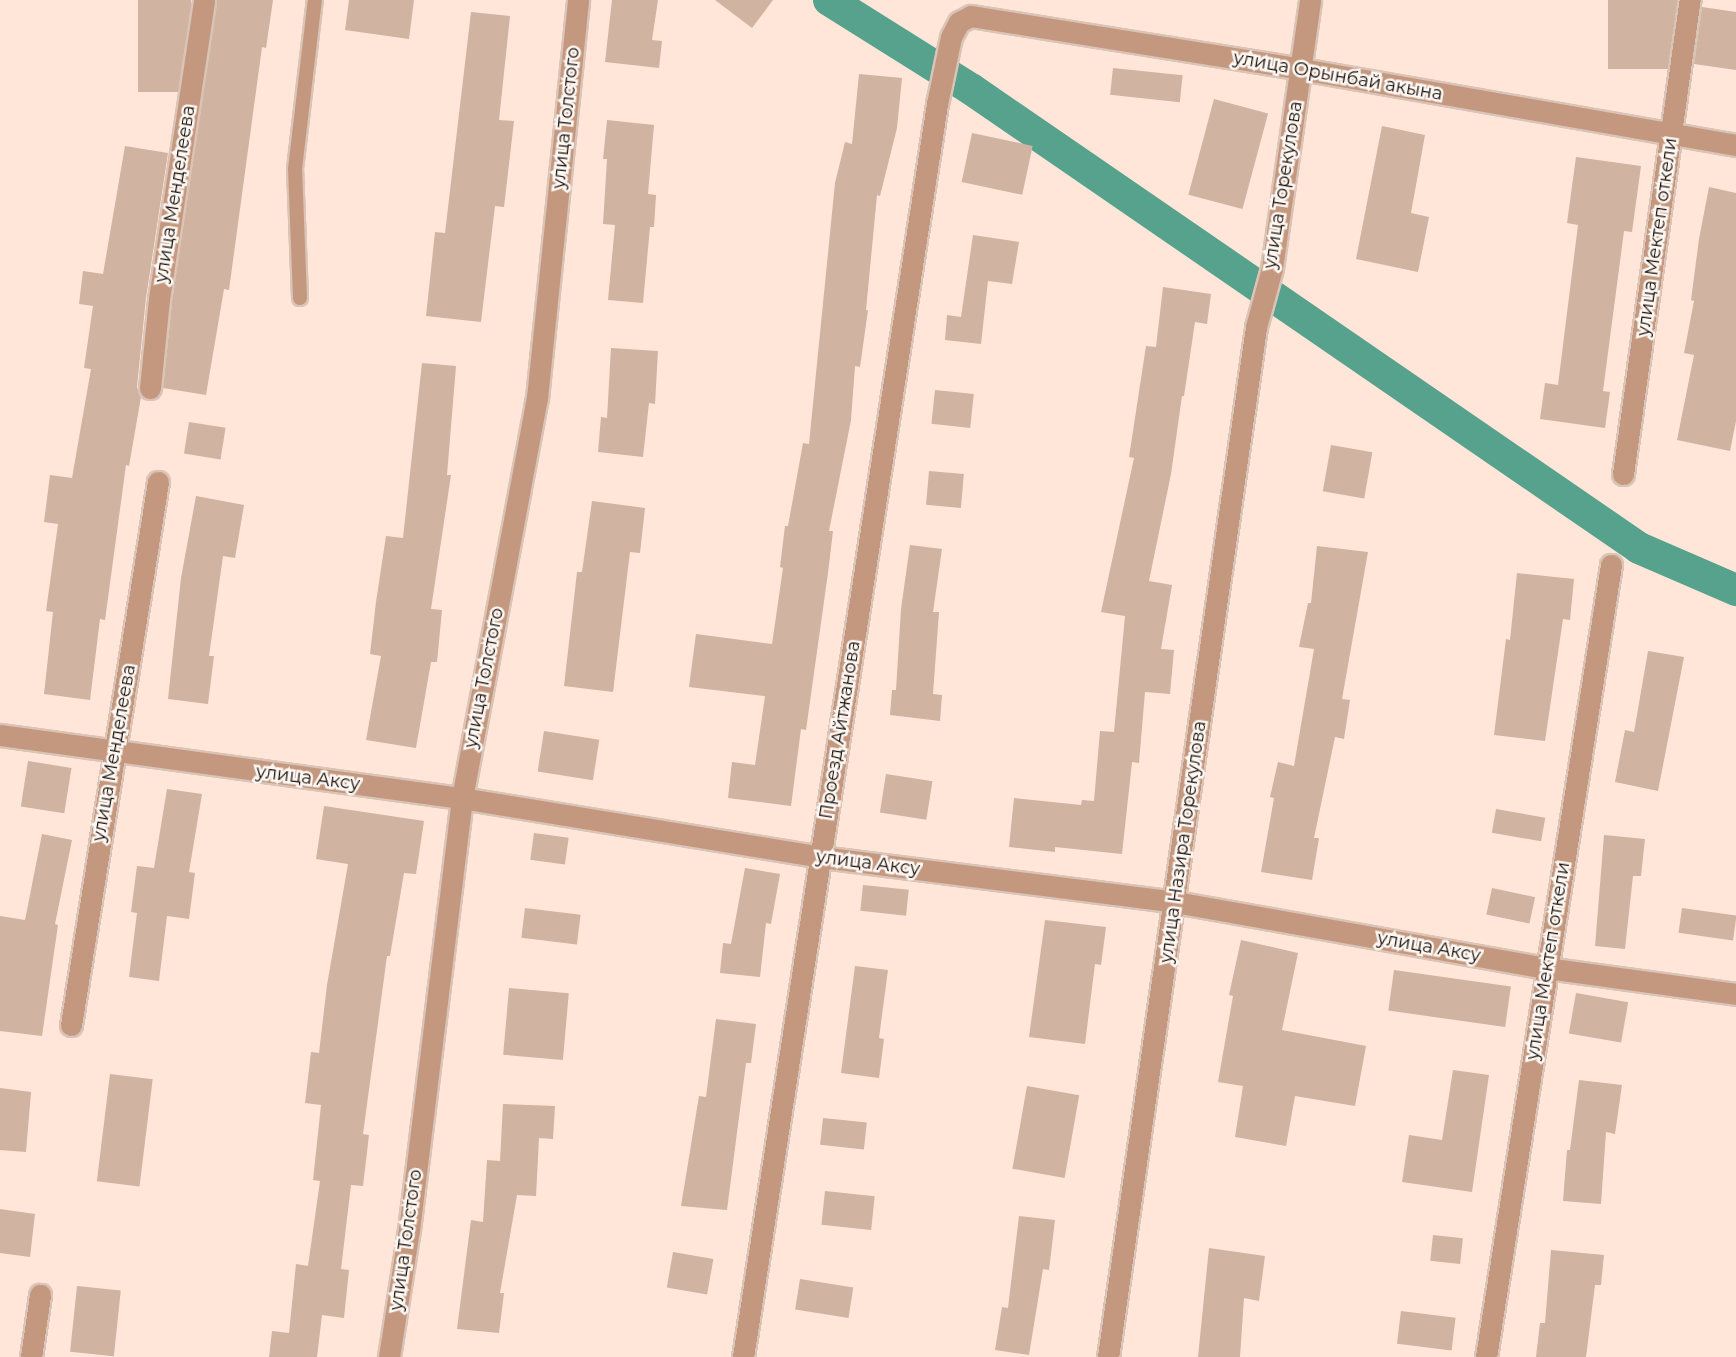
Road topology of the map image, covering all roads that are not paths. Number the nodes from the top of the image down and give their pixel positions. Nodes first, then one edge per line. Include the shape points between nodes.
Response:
1 (204, 0) edge
2 (315, 0) edge
3 (578, 0) edge
4 (1310, 0) edge
5 (1690, 0) edge
6 (951, 37) joint
7 (1301, 68) junction
8 (1672, 134) junction
9 (1736, 145) edge
10 (300, 298) dead end
11 (1256, 327) joint
12 (150, 388) dead end
13 (1623, 474) dead end
14 (158, 482) dead end
15 (1611, 565) dead end
16 (0, 735) edge
17 (113, 753) junction
18 (462, 799) junction
19 (821, 857) junction
20 (1175, 902) junction
21 (1548, 968) junction
22 (1736, 994) edge
23 (71, 1025) dead end
24 (40, 1295) dead end
25 (31, 1357) edge
26 (389, 1357) edge
27 (743, 1357) edge
28 (1108, 1357) edge
29 (1486, 1357) edge

1 - 12 street, улица Менделеева
2 - 10 lane via 295,169
3 - 18 street, улица Толстого via 537,398
4 - 7 street, улица Торекулова
5 - 8 street, улица Мектеп откели
6 - 7 street, улица Орынбай акына via 959,22 971,16
6 - 19 street, Проезд Айтжанова
7 - 8 street, улица Орынбай акына
7 - 11 street, улица Торекулова via 1272,268
8 - 9 street, улица Орынбай акына
8 - 13 street, улица Мектеп откели
11 - 20 street, улица Назира Торекулова
14 - 17 street, улица Менделеева
15 - 21 street, улица Мектеп откели
16 - 17 street, улица Аксу
17 - 18 street, улица Аксу
17 - 23 street, улица Менделеева
18 - 19 street, улица Аксу
18 - 26 street, улица Толстого
19 - 20 street, улица Аксу
19 - 27 street, Проезд Айтжанова
20 - 21 street, улица Аксу
20 - 28 street, улица Назира Торекулова
21 - 22 street, улица Аксу
21 - 29 street, улица Мектеп откели
24 - 25 street

